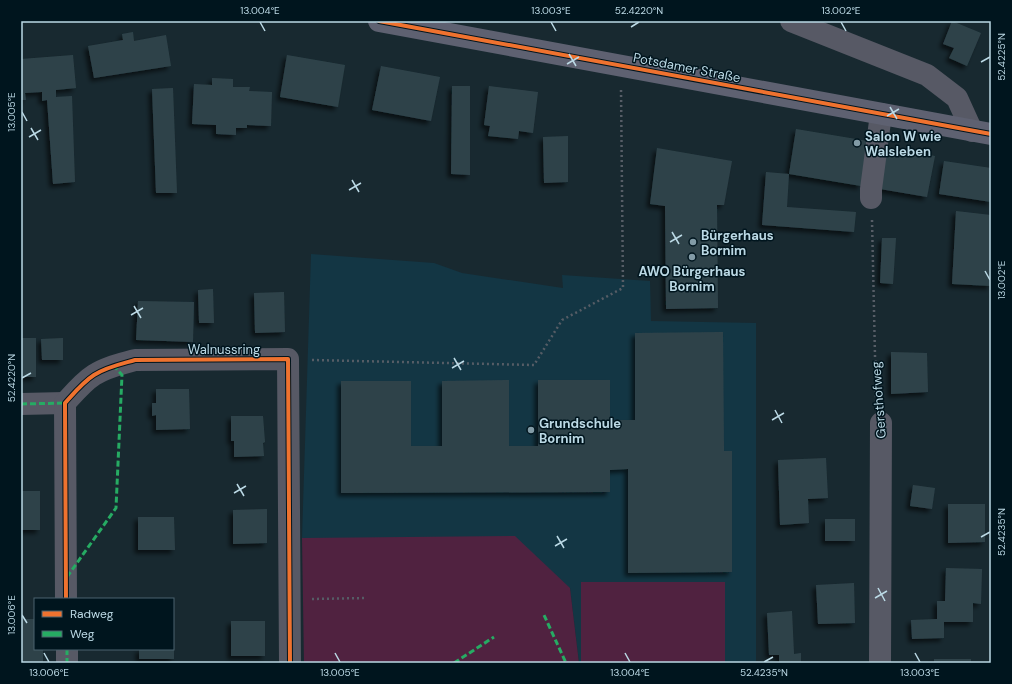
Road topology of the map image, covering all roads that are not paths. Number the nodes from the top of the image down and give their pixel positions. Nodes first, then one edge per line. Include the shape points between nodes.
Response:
1 (379, 21) edge
2 (791, 21) edge
3 (881, 114) junction
4 (982, 132) edge
5 (871, 198) road end
6 (65, 403) junction
7 (21, 404) edge
8 (881, 422) road end
9 (66, 598) edge
10 (67, 650) edge
11 (67, 663) edge
12 (290, 663) edge
13 (880, 663) edge

1 - 3 main road, Potsdamer Straße
2 - 4 street via 927,75 957,98
3 - 4 main road, Potsdamer Straße
3 - 5 street
6 - 7 street
6 - 9 street
6 - 12 street, Walnussring via 94,375 135,360 288,359
8 - 13 street, Gersthofweg
10 - 11 street

